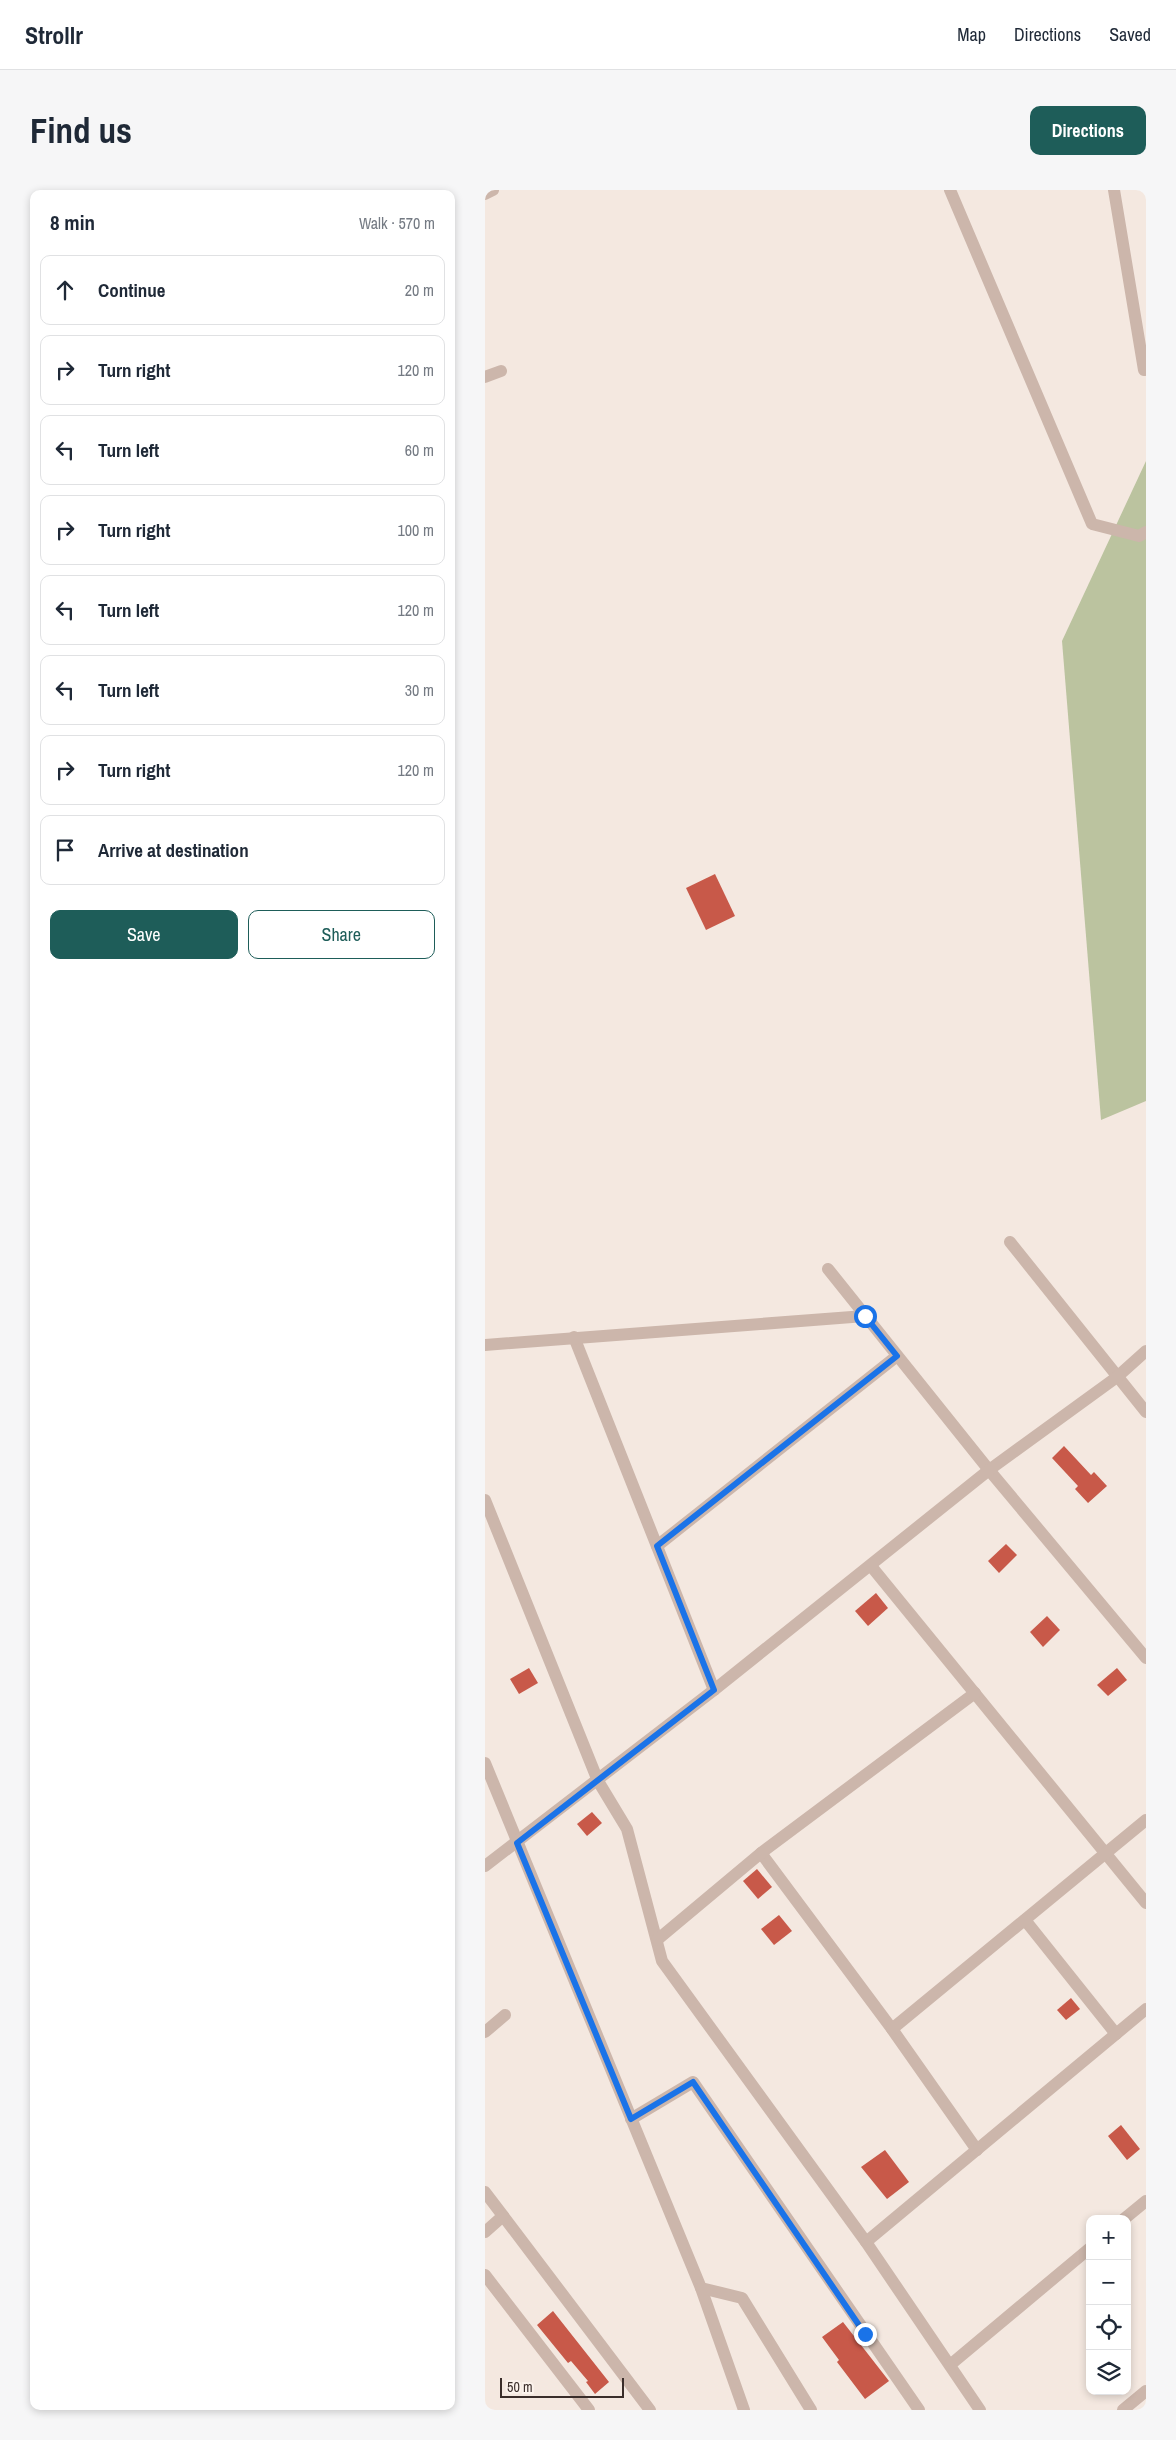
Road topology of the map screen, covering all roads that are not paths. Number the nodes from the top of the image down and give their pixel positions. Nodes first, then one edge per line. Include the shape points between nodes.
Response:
1 (493, 190) edge
2 (950, 190) edge
3 (1114, 190) edge
4 (485, 194) edge
5 (1144, 370) dead end
6 (501, 371) dead end
7 (485, 377) edge
8 (1146, 532) edge
9 (1009, 1242) dead end
10 (827, 1269) dead end
11 (865, 1316) junction
12 (574, 1337) junction
13 (485, 1345) edge
14 (1146, 1352) edge
15 (897, 1356) junction
16 (1117, 1377) junction
17 (1146, 1412) edge
18 (989, 1470) junction
19 (485, 1500) edge
20 (657, 1546) junction
21 (871, 1566) junction
22 (1146, 1658) edge
23 (714, 1690) junction
24 (975, 1693) junction
25 (485, 1763) edge
26 (597, 1781) junction
27 (1146, 1820) edge
28 (517, 1843) junction
29 (1106, 1852) junction
30 (761, 1853) junction
31 (485, 1866) edge
32 (1146, 1903) edge
33 (1025, 1920) junction
34 (657, 1940) junction
35 (1146, 2009) edge
36 (505, 2015) dead end
37 (892, 2029) junction
38 (485, 2032) edge
39 (1116, 2034) junction
40 (631, 2119) junction
41 (977, 2150) junction
42 (485, 2192) edge
43 (1146, 2200) edge
44 (1129, 2215) edge
45 (503, 2216) junction
46 (485, 2232) edge
47 (866, 2242) junction
48 (1086, 2251) edge
49 (485, 2275) edge
50 (701, 2288) junction
51 (950, 2365) junction
52 (1146, 2391) edge
53 (589, 2410) edge
54 (650, 2410) edge
55 (744, 2410) edge
56 (811, 2410) edge
57 (919, 2410) edge
58 (980, 2410) edge
59 (1123, 2410) edge

1 - 4 street
2 - 8 street via 1092,524 1139,536
3 - 5 street
6 - 7 street
9 - 16 street
10 - 11 street
11 - 12 street
11 - 15 street
12 - 13 street
12 - 20 street
14 - 16 street
15 - 18 street
15 - 20 street
16 - 17 street
16 - 18 street
18 - 21 street
18 - 22 street
19 - 26 street
20 - 23 street
21 - 23 street
21 - 24 street
23 - 26 street
24 - 29 street
24 - 30 street
25 - 28 street
26 - 28 street
26 - 34 street via 627,1829
27 - 29 street
28 - 31 street
28 - 40 street
29 - 32 street
29 - 33 street
30 - 34 street
30 - 37 street
33 - 37 street
33 - 39 street
34 - 47 street via 662,1961
35 - 39 street
36 - 38 street
37 - 41 street
39 - 41 street
40 - 50 street
40 - 57 street via 693,2082
41 - 47 street
42 - 45 street
43 - 44 street
45 - 46 street
45 - 54 street
47 - 51 street
48 - 51 street
49 - 53 street
50 - 55 street
50 - 56 street via 742,2298
51 - 58 street
52 - 59 street

